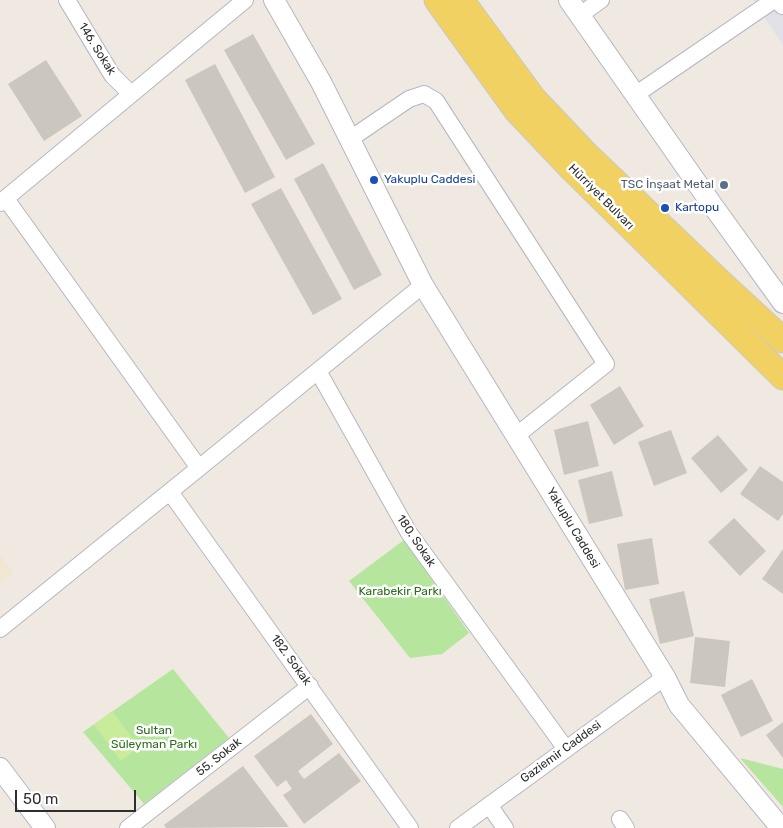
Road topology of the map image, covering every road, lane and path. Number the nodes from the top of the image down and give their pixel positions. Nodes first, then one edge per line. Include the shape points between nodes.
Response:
1 (66, 0) edge
2 (245, 0) edge
3 (274, 0) edge
4 (438, 0) edge
5 (461, 0) edge
6 (601, 0) edge
7 (774, 0) edge
8 (780, 0) edge
9 (783, 4) edge
10 (574, 8) edge
11 (131, 94) junction
12 (635, 95) junction
13 (350, 139) junction
14 (3, 201) edge
15 (423, 285) junction
16 (783, 303) edge
17 (783, 340) edge
18 (318, 371) junction
19 (783, 377) edge
20 (517, 435) junction
21 (199, 468) junction
22 (170, 492) junction
23 (0, 629) edge
24 (665, 677) junction
25 (310, 686) junction
26 (566, 749) junction
27 (0, 768) edge
28 (489, 805) junction
29 (45, 828) edge
30 (128, 828) edge
31 (410, 828) edge
32 (458, 828) edge
33 (505, 828) edge
34 (781, 828) edge

1 - 11 street, 146. Sokak via 112,75
2 - 11 street
3 - 13 street, Yakuplu Caddesi
4 - 19 main road, Hürriyet Bulvarı via 517,111
5 - 17 main road, Hürriyet Bulvarı via 539,105 593,161
6 - 10 street
7 - 12 street
8 - 9 street
10 - 12 street
11 - 14 street
12 - 16 street
13 - 15 street, Yakuplu Caddesi
13 - 20 street via 409,100 424,94 436,101 606,364
14 - 21 street
15 - 18 street
15 - 20 street, Yakuplu Caddesi
18 - 21 street
18 - 26 street, 180. Sokak via 408,534
20 - 24 street, Yakuplu Caddesi
21 - 22 street
22 - 23 street
22 - 25 street, 182. Sokak
24 - 26 street, Gaziemir Caddesi
24 - 34 street, Yakuplu Caddesi via 679,705
25 - 30 street, 55. Sokak
25 - 31 street, 182. Sokak
26 - 28 street, Gaziemir Caddesi
27 - 29 street
28 - 32 street, Gaziemir Caddesi
28 - 33 street

